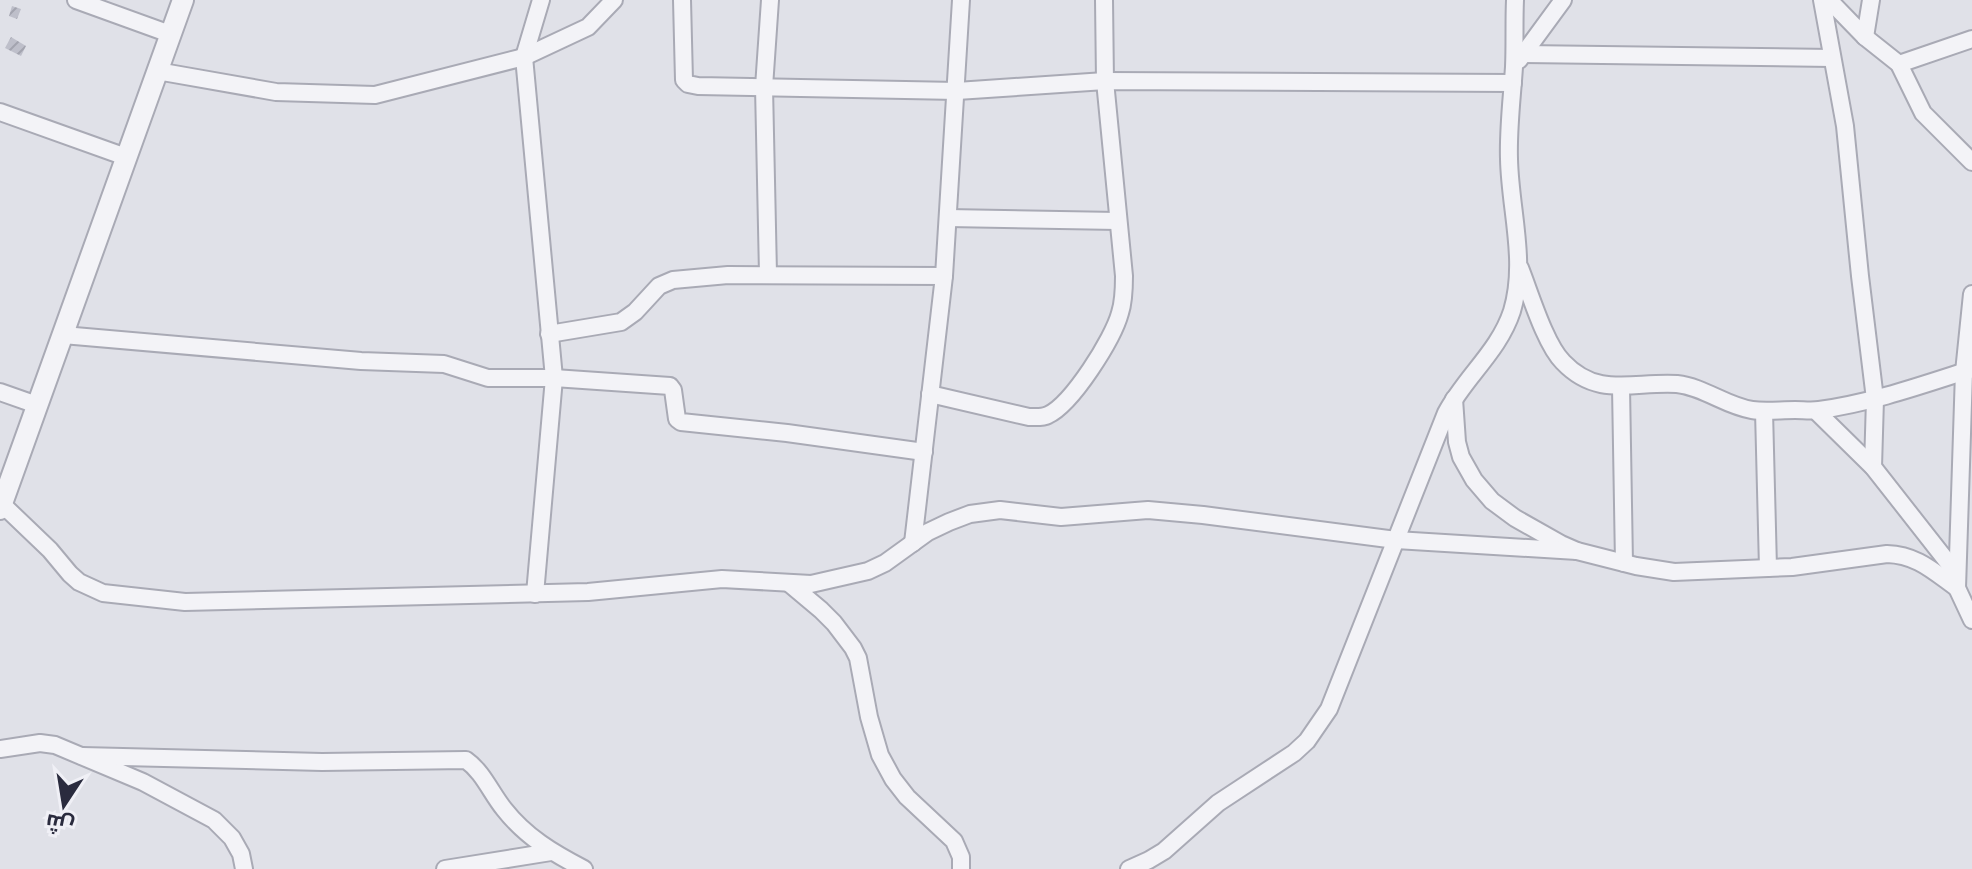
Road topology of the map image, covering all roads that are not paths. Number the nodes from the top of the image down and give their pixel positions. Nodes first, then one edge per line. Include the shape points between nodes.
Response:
1 (76, 0) edge
2 (183, 0) edge
3 (541, 0) edge
4 (614, 0) edge
5 (682, 0) edge
6 (770, 0) edge
7 (961, 0) edge
8 (1104, 0) edge
9 (1515, 0) edge
10 (1563, 0) edge
11 (1822, 0) edge
12 (1829, 0) edge
13 (1871, 0) edge
14 (170, 34) junction
15 (1865, 37) junction
16 (1972, 39) edge
17 (524, 57) junction
18 (1832, 58) junction
19 (1899, 64) junction
20 (1517, 68) junction
21 (157, 71) junction
22 (1105, 81) junction
23 (764, 87) junction
24 (957, 91) junction
25 (0, 112) edge
26 (126, 157) junction
27 (1972, 162) edge
28 (948, 218) junction
29 (1118, 221) junction
30 (1519, 265) junction
31 (768, 274) junction
32 (944, 276) junction
33 (1972, 294) edge
34 (549, 334) junction
35 (63, 335) junction
36 (1968, 371) edge
37 (554, 378) junction
38 (1621, 387) junction
39 (0, 392) edge
40 (930, 394) junction
41 (1454, 399) junction
42 (1875, 399) junction
43 (37, 405) junction
44 (1764, 411) junction
45 (1816, 411) junction
46 (924, 452) junction
47 (1873, 467) junction
48 (1, 506) edge
49 (1966, 527) edge
50 (1396, 540) junction
51 (913, 543) junction
52 (1577, 551) junction
53 (1624, 563) junction
54 (1768, 568) junction
55 (1957, 581) junction
56 (790, 584) junction
57 (535, 594) junction
58 (1972, 620) edge
59 (0, 749) edge
60 (82, 756) junction
61 (551, 852) junction
62 (244, 869) edge
63 (445, 869) edge
64 (584, 869) edge
65 (961, 869) edge
66 (1129, 869) edge

1 - 14 street
2 - 14 street
3 - 17 street
4 - 17 street via 588,27
5 - 23 street via 685,82
6 - 23 street
7 - 24 street
8 - 22 street
9 - 20 street
10 - 20 street
11 - 18 street
12 - 15 street
13 - 15 street
14 - 21 street
15 - 19 street
16 - 19 street
17 - 21 street via 375,95 276,92
17 - 34 street
18 - 20 street
18 - 42 street via 1845,126
19 - 27 street via 1923,113
20 - 22 street
20 - 30 street via 1509,160
21 - 26 street
22 - 24 street
22 - 29 street
23 - 24 street
23 - 31 street
24 - 28 street
25 - 26 street
26 - 35 street
28 - 29 street
28 - 32 street
29 - 40 street via 1124,276 1120,314 1087,376 1060,405 1050,414 1029,417
30 - 38 street via 1563,362 1593,384
30 - 41 street via 1504,331
31 - 32 street
31 - 34 street via 673,280 659,286 621,322
32 - 40 street
33 - 36 street
34 - 37 street
35 - 37 street via 444,364 488,378
35 - 43 street
36 - 42 street
36 - 49 street
37 - 46 street via 670,386 681,422
37 - 57 street
38 - 44 street via 1682,385
38 - 53 street
39 - 43 street
40 - 46 street
41 - 50 street
41 - 52 street via 1457,442 1474,480 1515,518
42 - 45 street
42 - 47 street
43 - 48 street
44 - 45 street
44 - 54 street
45 - 47 street
46 - 51 street
47 - 55 street
48 - 57 street via 79,582 114,595 185,602
49 - 55 street
50 - 51 street via 1148,510 1061,517 1000,510 970,514
50 - 52 street
50 - 66 street via 1329,709 1307,741 1218,803 1164,851
51 - 56 street via 868,571
52 - 53 street
53 - 54 street via 1674,572
54 - 55 street via 1902,554
55 - 58 street
56 - 57 street via 722,579
56 - 65 street via 853,648 880,755 907,797 954,841
59 - 60 street via 47,744
60 - 61 street via 466,760 523,831
60 - 62 street via 214,820 232,838
61 - 63 street
61 - 64 street

